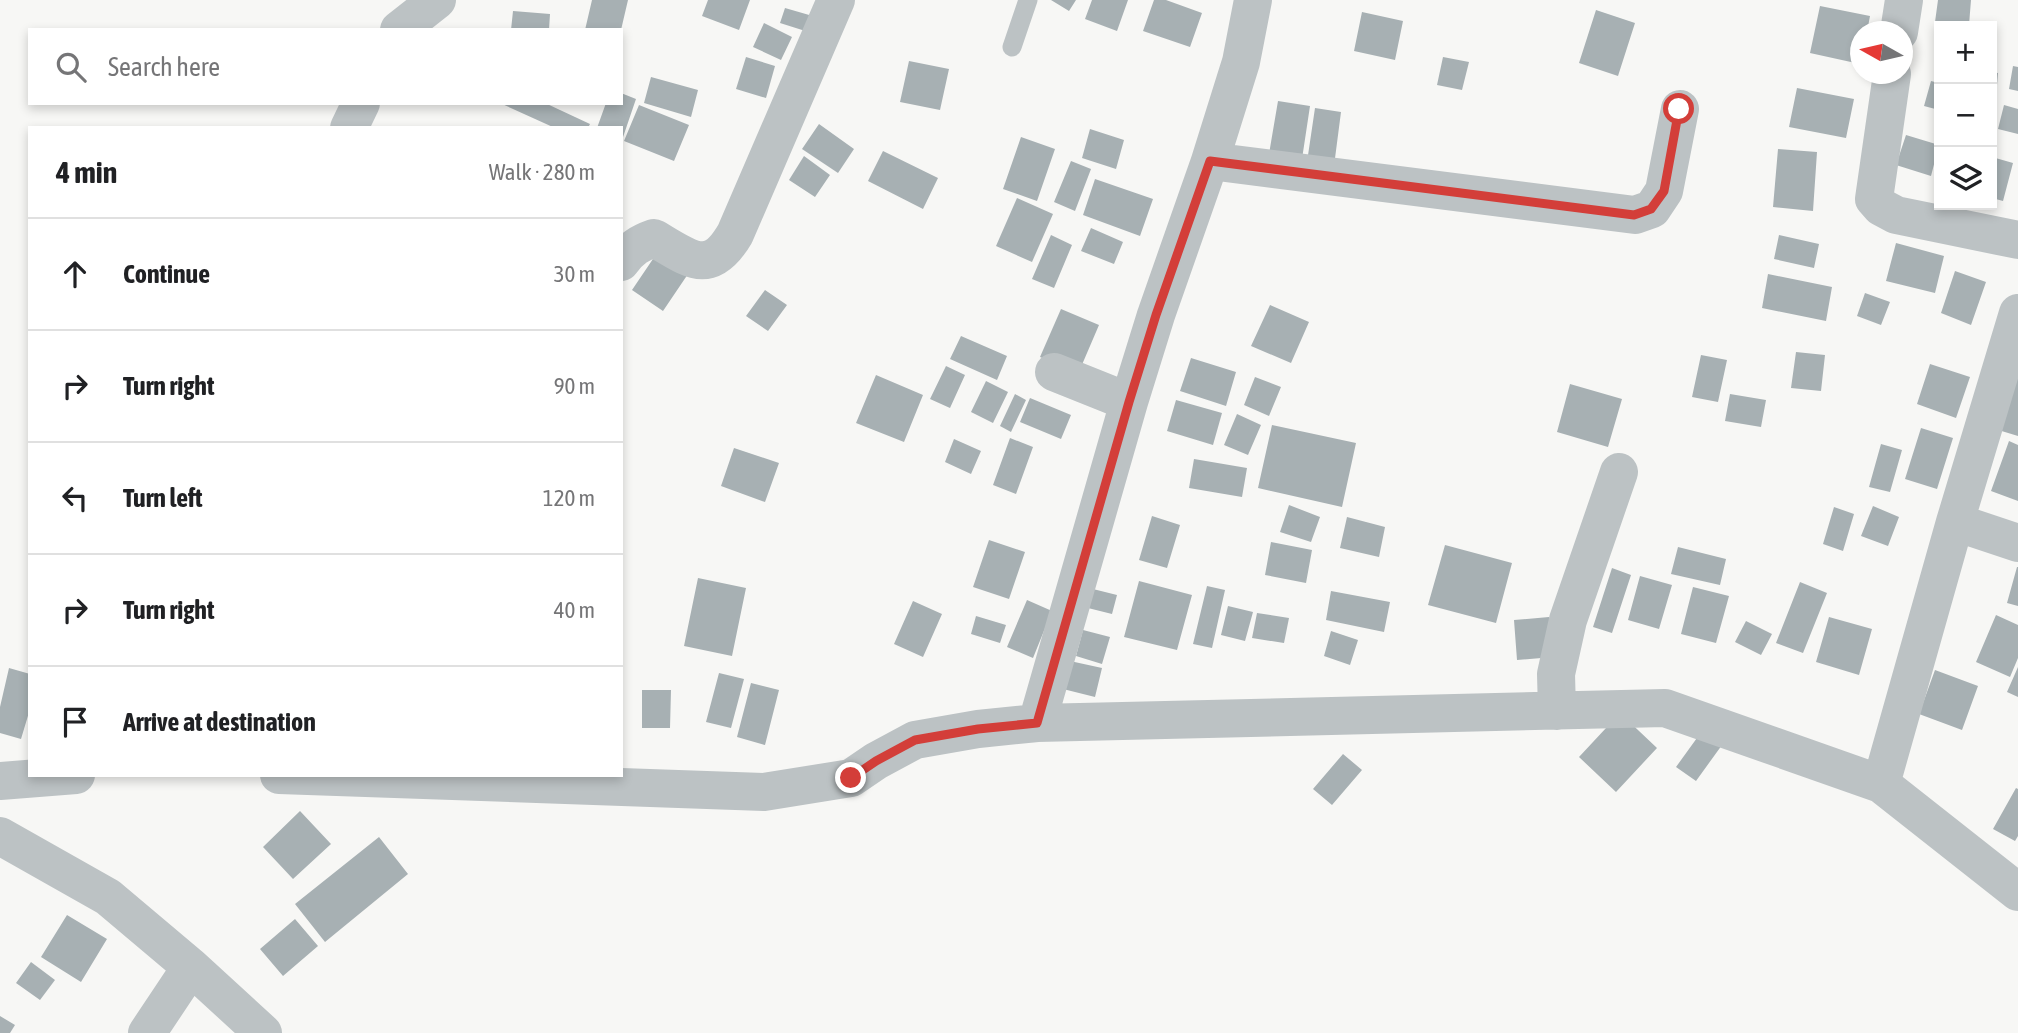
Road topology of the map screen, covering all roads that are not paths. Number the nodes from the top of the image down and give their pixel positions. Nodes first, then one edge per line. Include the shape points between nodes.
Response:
1 (437, 0) edge
2 (836, 0) edge
3 (1028, 0) edge
4 (1253, 0) edge
5 (1904, 0) edge
6 (1901, 21) edge
7 (402, 28) edge
8 (1012, 47) dead end
9 (1891, 84) edge
10 (360, 105) edge
11 (1679, 109) dead end
12 (350, 126) edge
13 (1210, 161) junction
14 (2018, 240) edge
15 (623, 259) edge
16 (2018, 313) edge
17 (1054, 372) dead end
18 (1129, 402) junction
19 (1619, 472) dead end
20 (1955, 522) junction
21 (2018, 544) edge
22 (1557, 711) junction
23 (1037, 723) junction
24 (51, 777) edge
25 (333, 777) edge
26 (0, 781) edge
27 (1881, 784) junction
28 (0, 836) edge
29 (2013, 876) edge
30 (191, 967) junction
31 (147, 1033) edge
32 (263, 1033) edge

1 - 7 street
2 - 15 street via 726,249 712,260 694,260 654,238
3 - 8 lane
4 - 13 street via 1241,62
5 - 6 street
9 - 14 street via 1874,199 1896,215
10 - 12 street
11 - 13 street via 1664,191 1651,209 1634,215
13 - 18 street
16 - 20 street
17 - 18 street
18 - 23 street
19 - 22 street via 1569,620 1556,674
20 - 21 street
20 - 27 street
22 - 23 street
22 - 27 street via 1665,708
23 - 25 street via 915,740 851,778 764,792
24 - 26 street
27 - 29 street
28 - 30 street via 108,897
30 - 31 street
30 - 32 street

